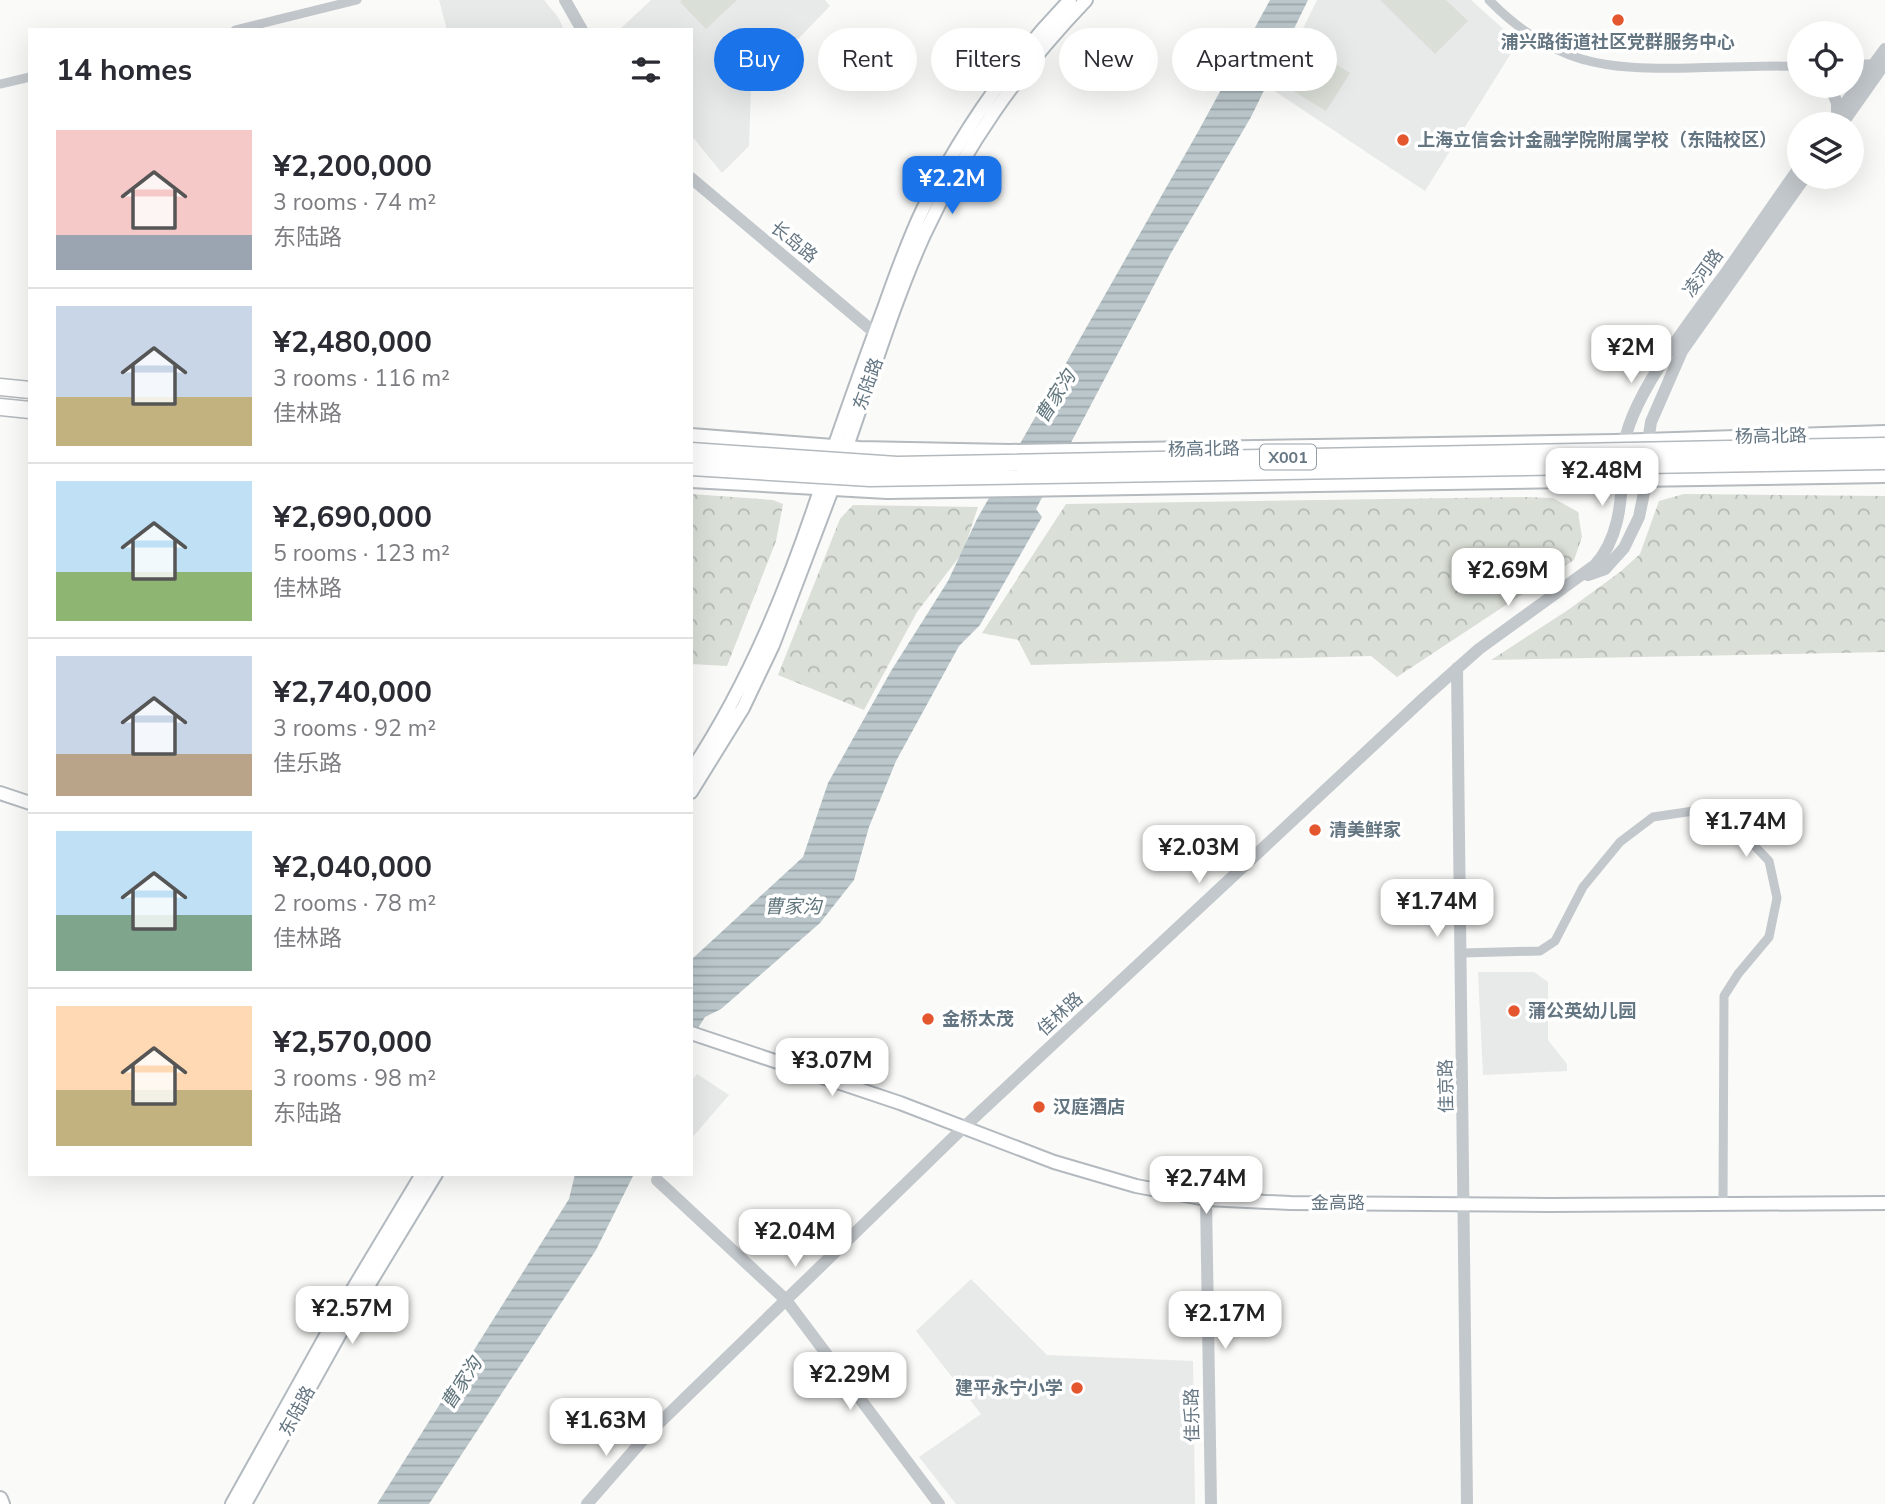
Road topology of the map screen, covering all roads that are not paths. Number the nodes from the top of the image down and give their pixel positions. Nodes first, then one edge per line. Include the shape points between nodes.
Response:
1 (357, 0) edge
2 (565, 0) edge
3 (1070, 0) edge
4 (1086, 0) edge
5 (1489, 0) edge
6 (243, 28) edge
7 (581, 28) edge
8 (1885, 48) edge
9 (1864, 64) edge
10 (1882, 64) edge
11 (1787, 66) edge
12 (28, 77) edge
13 (0, 84) edge
14 (1843, 112) edge
15 (693, 180) edge
16 (1787, 185) edge
17 (1797, 189) edge
18 (875, 333) junction
19 (0, 387) edge
20 (28, 390) edge
21 (0, 407) edge
22 (28, 410) edge
23 (1885, 433) edge
24 (693, 436) edge
25 (1647, 440) junction
26 (1624, 441) junction
27 (1885, 446) edge
28 (841, 448) junction
29 (693, 451) edge
30 (1885, 461) edge
31 (693, 467) edge
32 (1885, 475) edge
33 (1645, 478) junction
34 (693, 480) edge
35 (1623, 480) junction
36 (827, 489) junction
37 (1581, 577) junction
38 (1454, 671) junction
39 (693, 768) edge
40 (693, 789) edge
41 (0, 793) edge
42 (28, 802) edge
43 (1462, 953) junction
44 (693, 1034) edge
45 (963, 1128) junction
46 (421, 1176) edge
47 (435, 1176) edge
48 (657, 1180) dead end
49 (1206, 1199) junction
50 (1723, 1203) junction
51 (1885, 1203) edge
52 (1462, 1204) junction
53 (786, 1300) junction
54 (0, 1499) edge
55 (2, 1504) edge
56 (232, 1504) edge
57 (245, 1504) edge
58 (587, 1504) edge
59 (939, 1504) edge
60 (1211, 1504) edge
61 (1467, 1504) edge

1 - 6 street
2 - 7 street
3 - 18 main road, 东陆路 via 1006,72 950,158 913,232
4 - 28 main road, 东陆路 via 1015,79 955,172 914,260
5 - 11 street via 1538,39 1599,64 1644,69
8 - 10 street
9 - 10 street
10 - 14 street
12 - 13 street
15 - 18 street, 长岛路
16 - 26 street, 凌河路 via 1673,347 1639,404
17 - 25 street, 凌河路 via 1682,351
18 - 28 main road, 东陆路
19 - 20 highway
21 - 22 highway
23 - 25 main road, 杨高北路 / X001
24 - 28 main road, 杨高北路 / X001
25 - 26 main road, 杨高北路 / X001
25 - 33 street, 佳林路
26 - 28 main road, 杨高北路 / X001 via 1009,452
26 - 35 street, 佳林路
27 - 29 highway, 杨高北路 / X001, bridge via 897,465
28 - 36 main road, 东陆路
30 - 31 highway, 杨高北路 / X001, bridge via 870,478
32 - 33 main road, 杨高北路 / X001
33 - 35 main road, 杨高北路 / X001
33 - 37 street, 佳林路 via 1639,517 1624,548 1605,569
34 - 36 main road, 杨高北路 / X001
35 - 36 main road, 杨高北路 / X001
35 - 37 street, 佳林路 via 1613,538 1606,553
36 - 39 main road, 东陆路 via 754,662
36 - 40 main road, 东陆路 via 799,581 769,656
37 - 38 street, 佳林路
38 - 43 street, 佳京路
38 - 45 street, 佳林路
38 - 52 street, 佳京路
41 - 42 main road
43 - 50 street via 1540,951 1555,941 1583,887 1620,842 1653,817 1707,809 1728,818 1769,861 1777,898 1769,937 1724,996
43 - 52 street, 佳京路
44 - 45 main road, 金高路
45 - 49 main road, 金高路 via 1054,1162
45 - 53 street, 佳林路
46 - 56 main road, 东陆路
47 - 57 main road, 东陆路
48 - 53 street
49 - 52 main road, 金高路
49 - 60 street, 佳乐路
50 - 51 main road, 金高路
50 - 52 main road, 金高路
52 - 61 street, 佳京路
53 - 58 street, 佳林路 via 649,1433
53 - 59 street
54 - 55 main road

